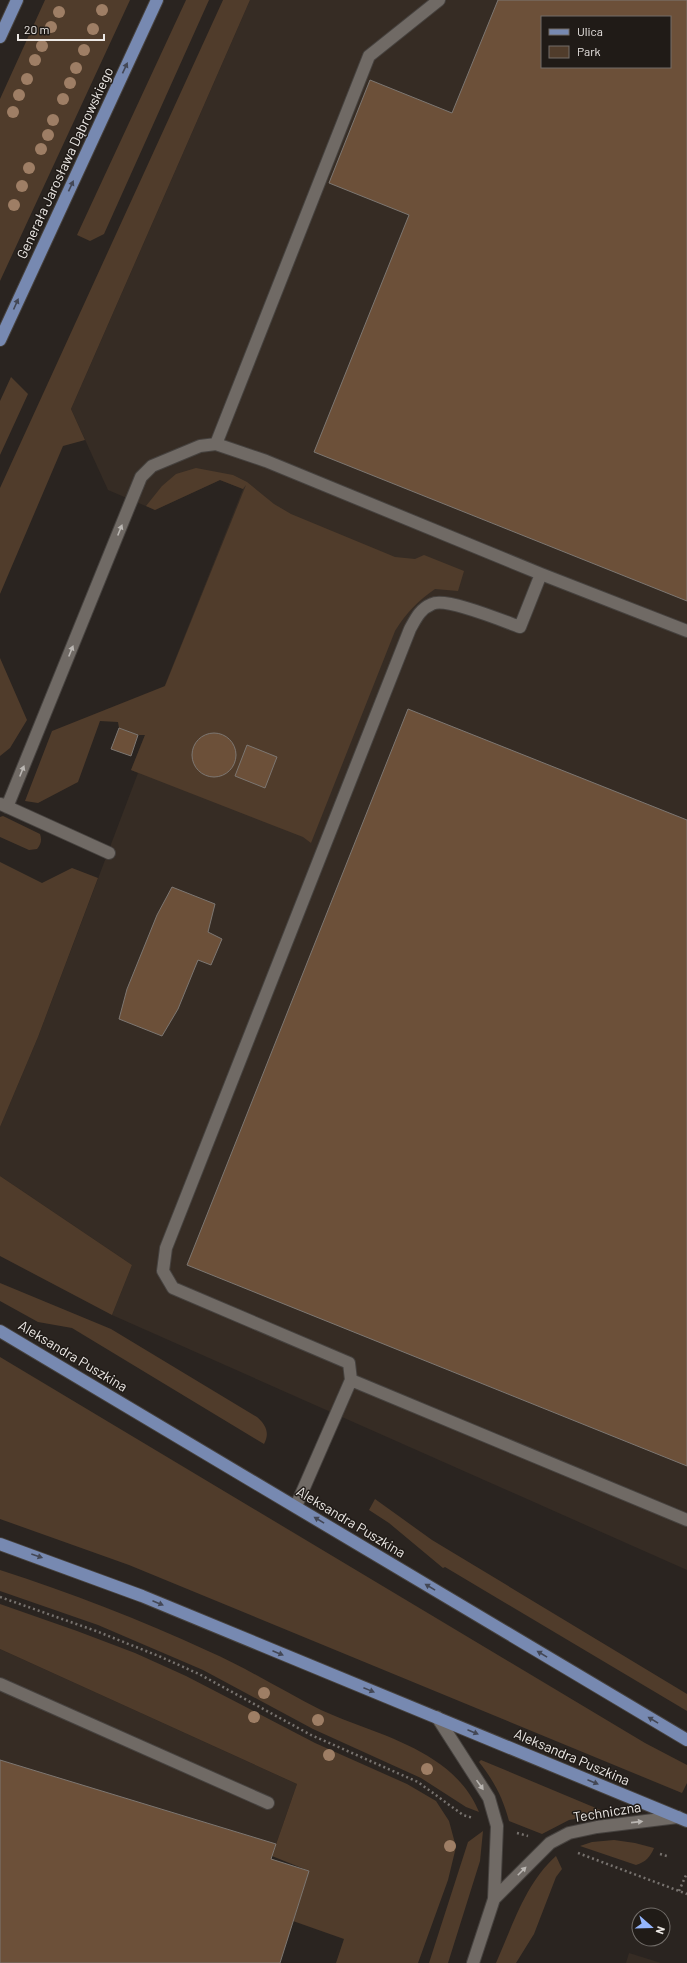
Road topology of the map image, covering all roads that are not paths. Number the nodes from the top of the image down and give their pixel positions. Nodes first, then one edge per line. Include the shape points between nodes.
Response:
1 (17, 0) edge
2 (157, 0) edge
3 (439, 0) edge
4 (0, 37) edge
5 (0, 340) edge
6 (216, 444) junction
7 (541, 574) junction
8 (687, 631) edge
9 (4, 805) edge
10 (109, 853) dead end
11 (0, 1331) edge
12 (351, 1380) junction
13 (296, 1506) junction
14 (687, 1520) edge
15 (0, 1544) edge
16 (0, 1684) edge
17 (437, 1717) junction
18 (687, 1740) edge
19 (268, 1802) dead end
20 (682, 1819) edge
21 (494, 1899) junction
22 (473, 1963) edge

1 - 4 main road
5 -> 2 main road, Generała Jarosława Dąbrowskiego
3 - 6 street via 369,56
6 - 7 street via 266,460
9 -> 6 street via 141,477 152,466 200,446
7 - 8 street
7 - 12 street via 520,627 450,603 433,603 420,611 410,628 166,1248 163,1271 173,1288 349,1363
9 - 10 street
11 - 13 main road, Aleksandra Puszkina
12 - 13 street
12 - 14 street
18 -> 13 main road, Aleksandra Puszkina
15 -> 17 main road, Aleksandra Puszkina via 136,1593
16 - 19 street
17 -> 20 main road, Aleksandra Puszkina
17 -> 21 street, Techniczna via 489,1798 497,1826
21 -> 20 street, Techniczna via 550,1843 569,1833 597,1826
21 - 22 street, Techniczna

